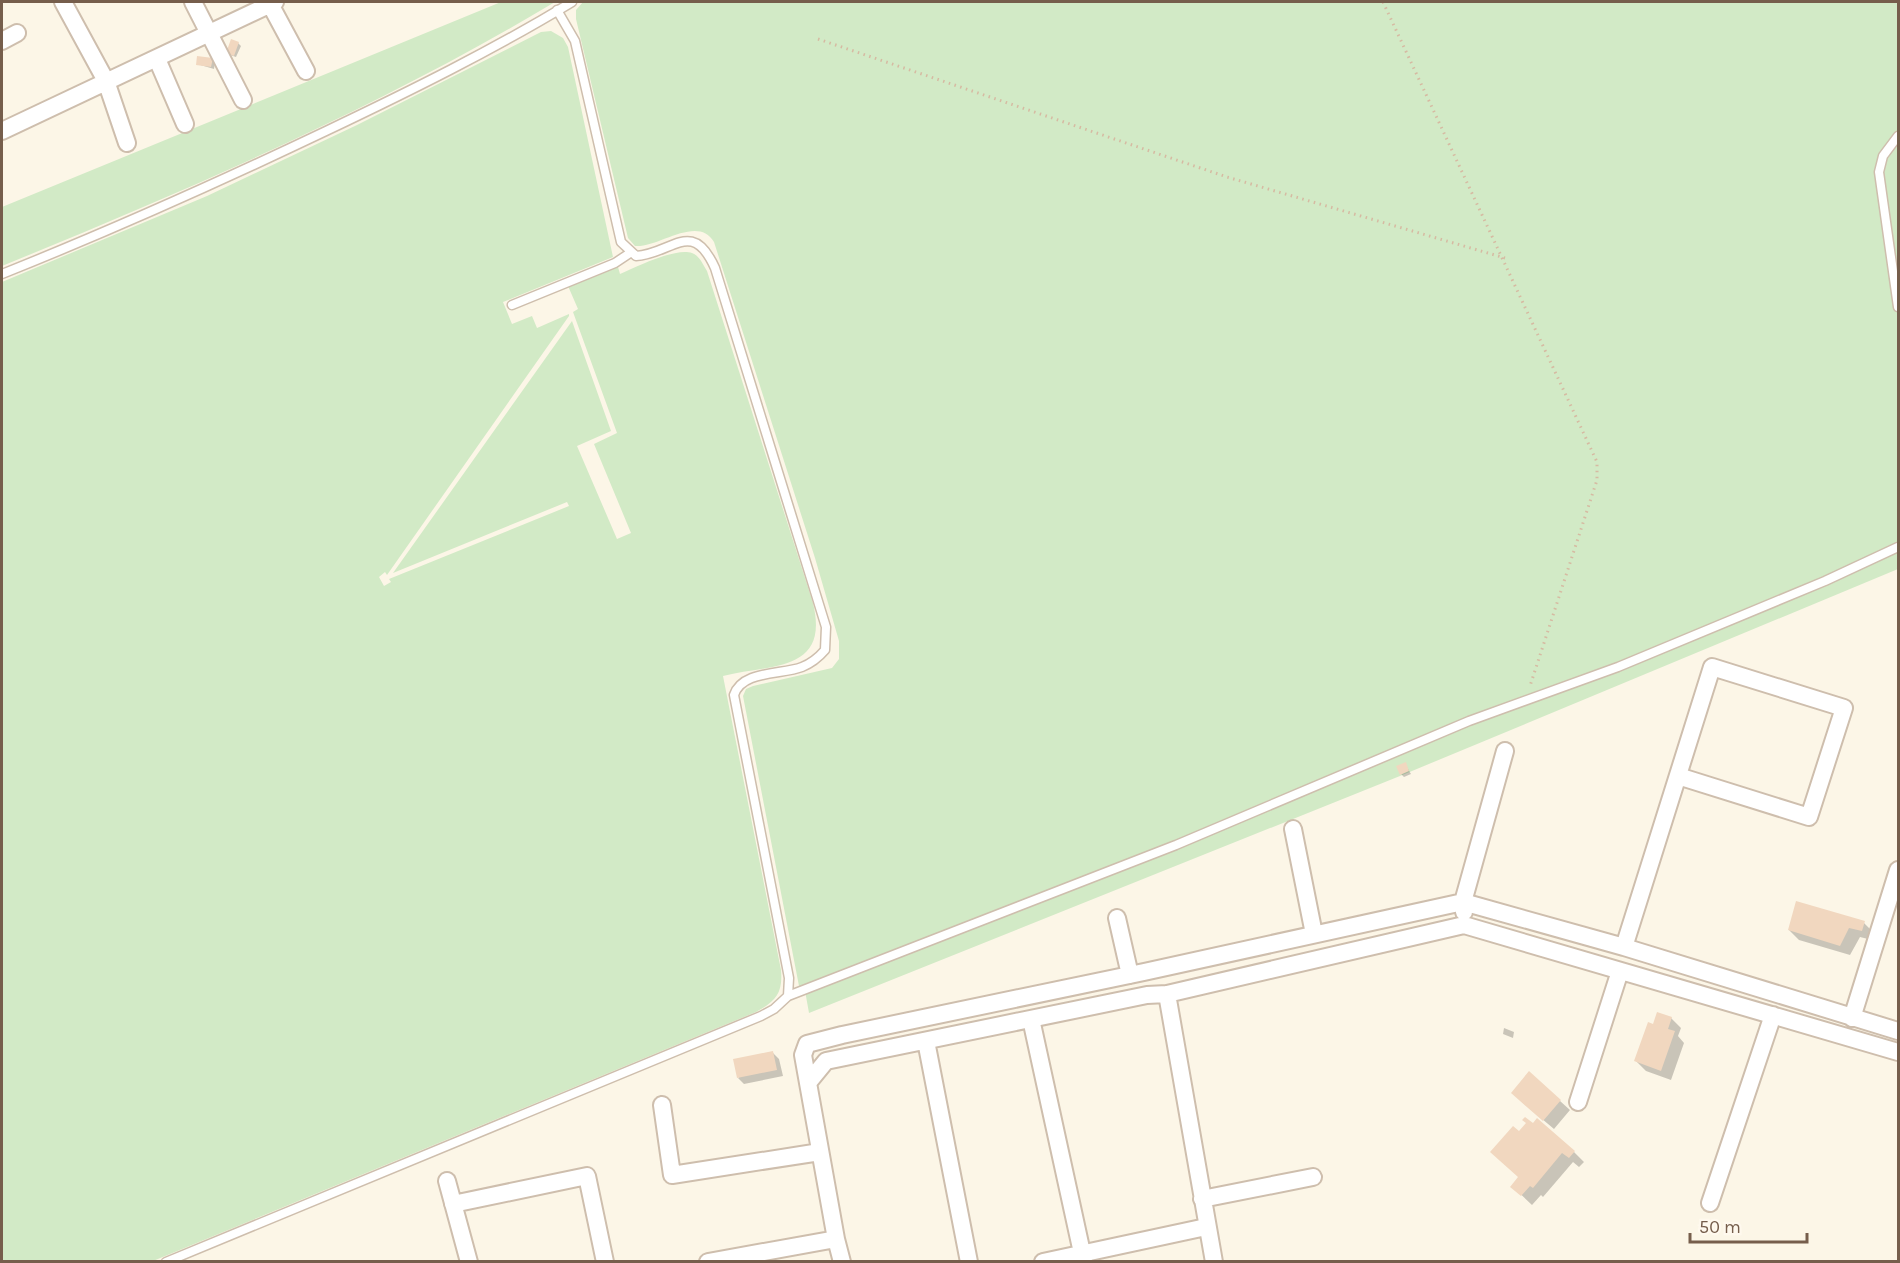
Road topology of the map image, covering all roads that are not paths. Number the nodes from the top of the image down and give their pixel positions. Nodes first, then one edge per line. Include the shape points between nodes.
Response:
1 (63, 2) edge
2 (193, 2) edge
3 (572, 2) edge
4 (273, 3) edge
5 (557, 10) junction
6 (208, 31) junction
7 (17, 33) dead end
8 (2, 41) edge
9 (157, 58) junction
10 (306, 71) dead end
11 (106, 81) junction
12 (243, 100) dead end
13 (185, 124) dead end
14 (2, 131) edge
15 (1899, 136) edge
16 (127, 143) dead end
17 (630, 253) junction
18 (2, 274) edge
19 (512, 305) dead end
20 (1899, 307) edge
21 (1899, 547) edge
22 (1505, 751) dead end
23 (1678, 776) junction
24 (1293, 829) dead end
25 (1899, 870) edge
26 (1463, 902) junction
27 (1117, 918) dead end
28 (1464, 925) junction
29 (1314, 934) junction
30 (1624, 947) junction
31 (1620, 971) junction
32 (1137, 974) junction
33 (1167, 994) junction
34 (1147, 995) junction
35 (788, 996) junction
36 (1773, 1015) junction
37 (1852, 1018) junction
38 (1031, 1019) junction
39 (1899, 1031) edge
40 (926, 1041) junction
41 (1899, 1052) edge
42 (808, 1083) junction
43 (1578, 1102) dead end
44 (662, 1105) dead end
45 (820, 1152) junction
46 (1313, 1177) dead end
47 (447, 1181) dead end
48 (1202, 1199) junction
49 (1710, 1203) dead end
50 (453, 1204) junction
51 (1206, 1227) junction
52 (836, 1239) junction
53 (1084, 1257) edge
54 (165, 1262) edge
55 (469, 1262) edge
56 (605, 1262) edge
57 (708, 1262) edge
58 (842, 1262) edge
59 (969, 1262) edge
60 (1043, 1262) edge
61 (1214, 1262) edge

1 - 11 street
2 - 6 street
3 - 5 lane
4 - 6 street
4 - 10 street
5 - 17 lane via 574,41 616,227
5 - 18 lane via 419,87 271,158
6 - 9 street
6 - 12 street
7 - 8 street
9 - 11 street
9 - 13 street
11 - 14 street
11 - 16 street
15 - 20 lane via 1883,156 1880,172
17 - 19 lane via 615,263
17 - 35 lane via 642,255 687,240 697,243 710,257 826,627 825,650 817,659 795,669 747,680 736,688 734,695 789,978
21 - 35 lane via 1662,649 1418,741 1144,858
22 - 26 street
23 - 23 street via 1713,667 1844,708 1809,817
23 - 30 street
24 - 29 street
25 - 37 street
26 - 28 street
26 - 29 street
26 - 30 street
27 - 32 street
28 - 31 street
28 - 33 street
29 - 32 street
30 - 37 street
31 - 36 street
31 - 43 street
32 - 34 street
32 - 42 street via 807,1044 803,1055
33 - 34 street
33 - 48 street
34 - 38 street
35 - 54 lane via 760,1016
36 - 41 street
36 - 49 street
37 - 39 street
38 - 40 street
38 - 53 street
40 - 42 street via 826,1061
40 - 59 street
42 - 45 street
44 - 45 street via 672,1175
45 - 52 street
46 - 48 street
47 - 50 street
48 - 51 street
50 - 55 street
50 - 56 street via 587,1176
51 - 53 street
51 - 61 street
52 - 57 street
52 - 58 street
53 - 60 street

